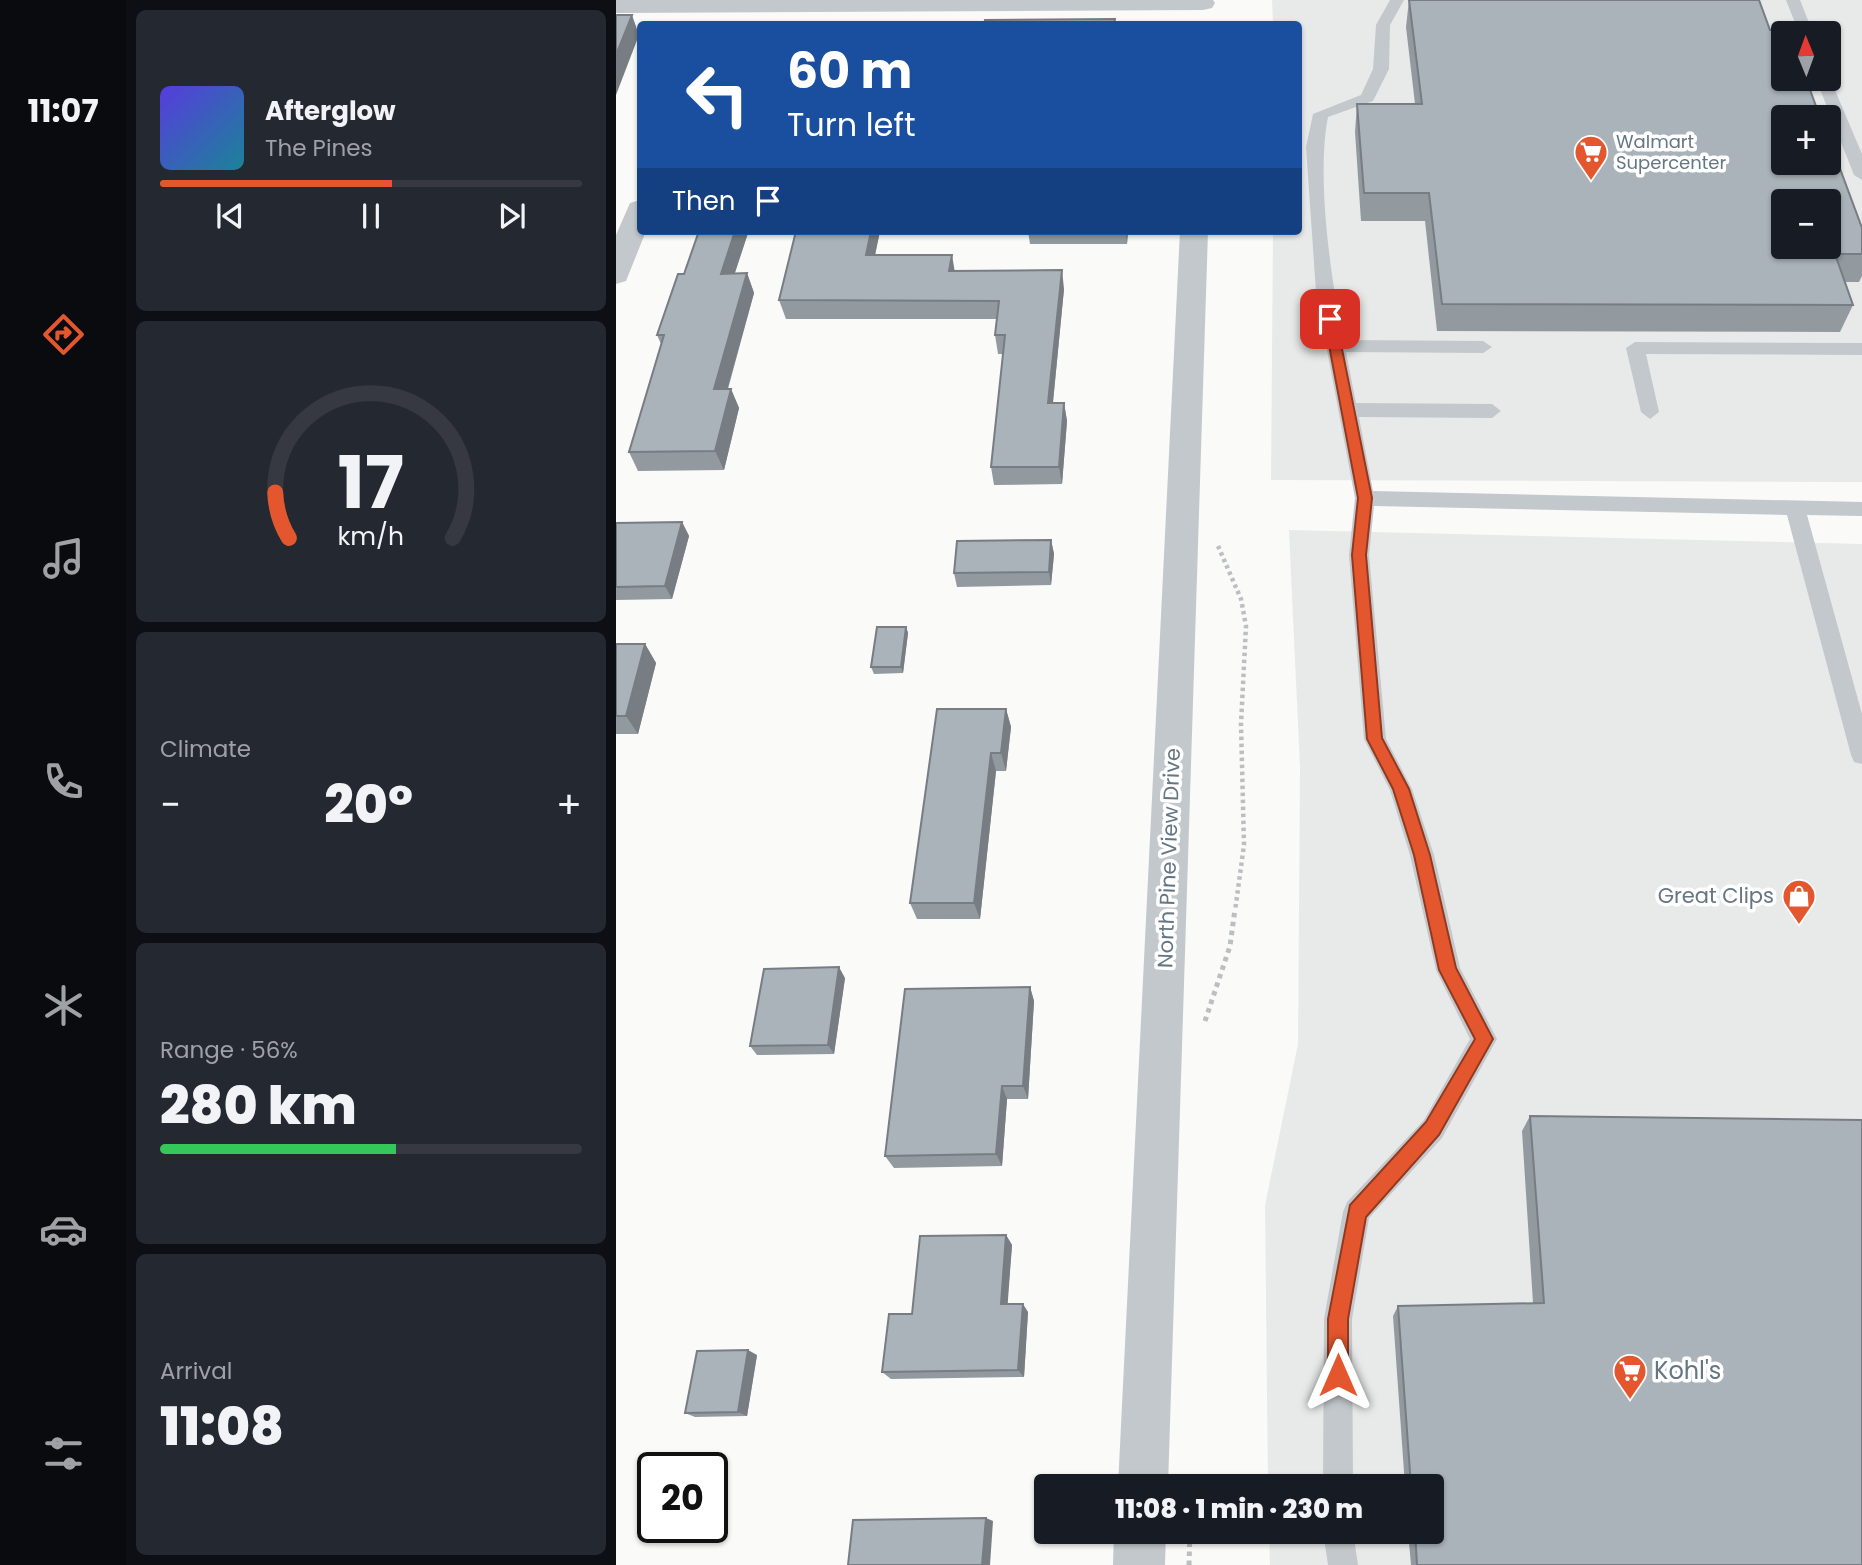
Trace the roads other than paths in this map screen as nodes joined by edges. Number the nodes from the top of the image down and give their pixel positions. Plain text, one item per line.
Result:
1 (1397, 0) edge
2 (1793, 0) edge
3 (616, 6) edge
4 (1203, 9) edge
5 (716, 10) edge
6 (1801, 21) edge
7 (1829, 91) edge
8 (1862, 175) edge
9 (637, 217) edge
10 (1194, 235) edge
11 (616, 274) edge
12 (1335, 346) junction
13 (1483, 347) dead end
14 (1862, 349) edge
15 (1348, 411) junction
16 (1492, 411) dead end
17 (1650, 412) dead end
18 (1365, 498) junction
19 (1796, 508) junction
20 (1862, 509) edge
21 (1862, 755) edge
22 (1143, 1474) edge
23 (1338, 1474) edge
24 (1140, 1544) edge
25 (1340, 1544) edge
26 (1139, 1565) edge
27 (1343, 1565) edge

1 - 12 lane
2 - 6 lane
3 - 5 street
4 - 5 street
7 - 8 lane
9 - 11 street
10 - 22 street, North Pine View Drive
12 - 13 lane
12 - 15 lane
14 - 17 lane
15 - 16 lane
15 - 18 lane
18 - 19 lane
18 - 23 lane
19 - 20 lane
19 - 21 lane
24 - 26 street
25 - 27 lane

